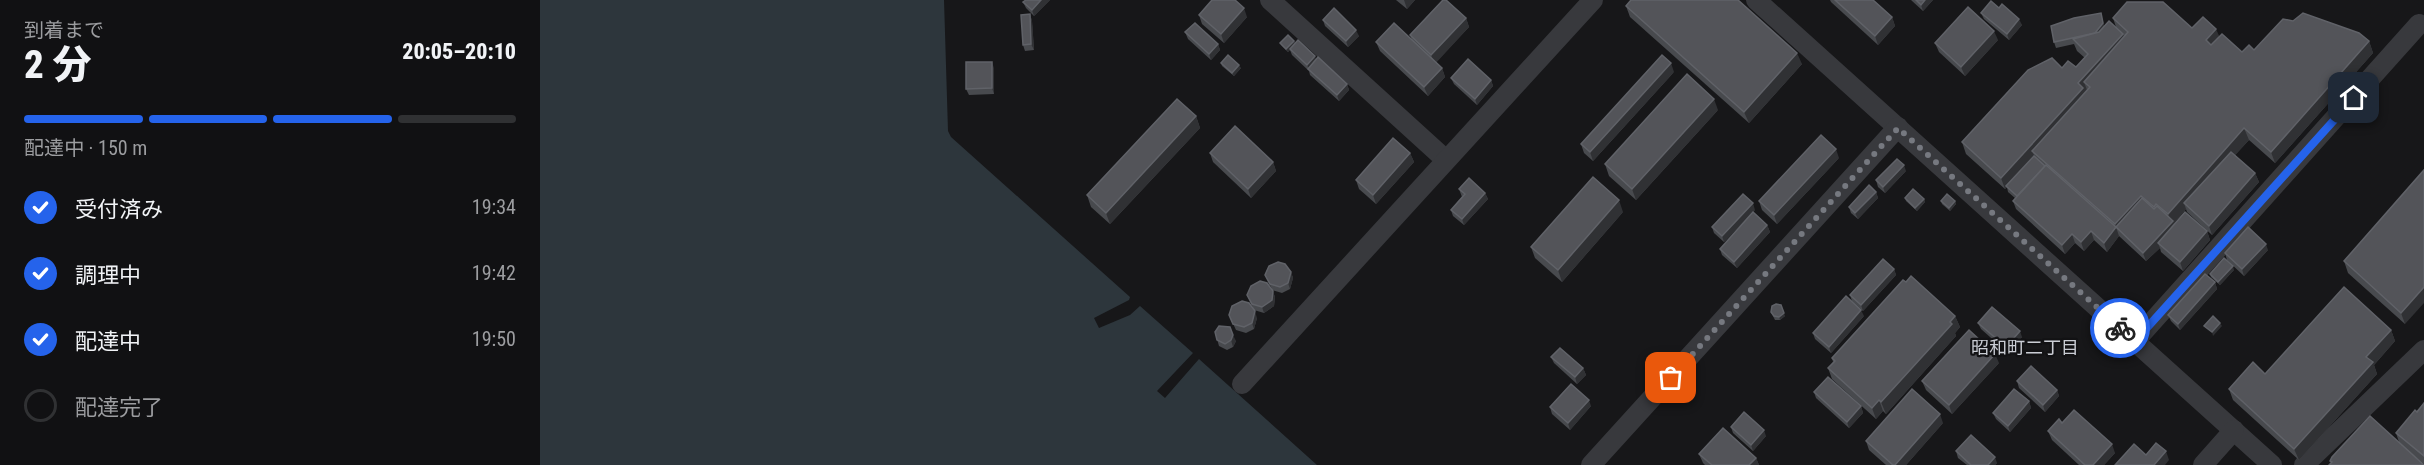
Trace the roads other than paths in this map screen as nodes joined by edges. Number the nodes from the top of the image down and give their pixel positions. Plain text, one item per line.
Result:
1 (1270, 0) edge
2 (1593, 0) edge
3 (1756, 0) edge
4 (2419, 24) dead end
5 (1898, 128) junction
6 (1446, 160) junction
7 (2135, 341) junction
8 (2424, 350) edge
9 (1242, 384) dead end
10 (2234, 430) junction
11 (1591, 465) edge
12 (2203, 465) edge
13 (2272, 465) edge
14 (2304, 465) edge

1 - 6 street
2 - 6 street
3 - 5 street
4 - 7 street
5 - 7 street
5 - 11 street
6 - 9 street
7 - 10 street
8 - 14 street
10 - 12 street
10 - 13 street

